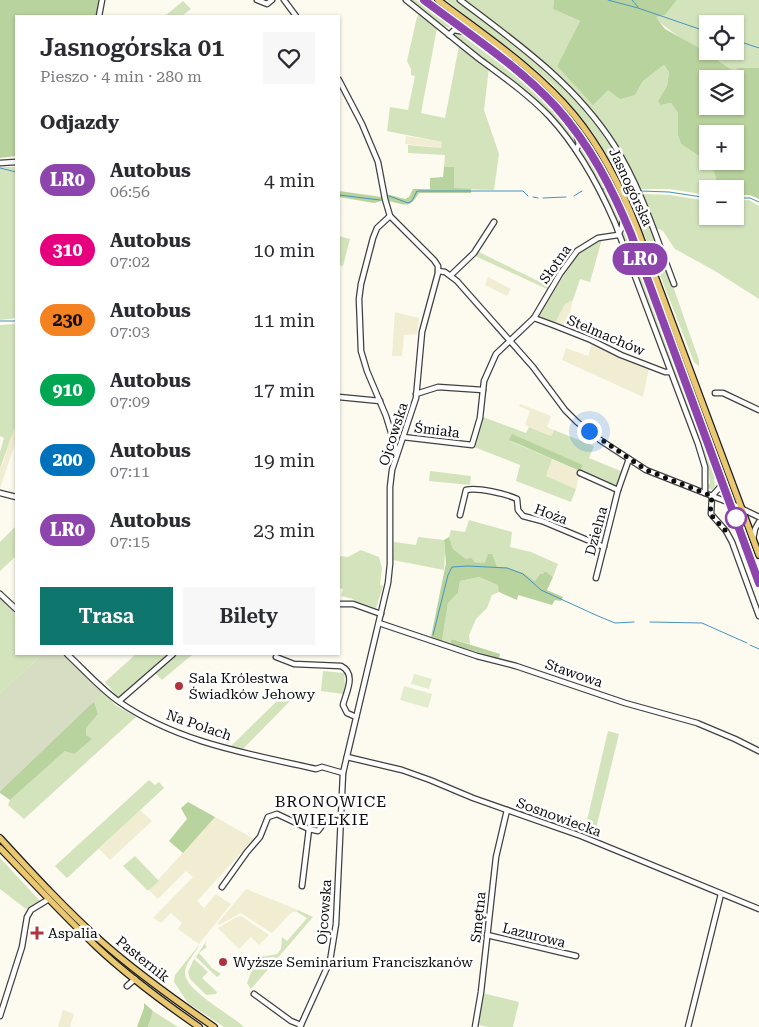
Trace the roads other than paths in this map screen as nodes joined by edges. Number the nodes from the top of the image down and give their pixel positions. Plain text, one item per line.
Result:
1 (102, 0) edge
2 (272, 0) edge
3 (284, 0) edge
4 (406, 0) edge
5 (424, 0) edge
6 (438, 0) edge
7 (460, 0) edge
8 (258, 1) edge
9 (99, 15) edge
10 (295, 15) edge
11 (467, 33) junction
12 (449, 35) junction
13 (340, 82) edge
14 (575, 130) junction
15 (576, 150) junction
16 (15, 162) edge
17 (0, 163) edge
18 (623, 214) junction
19 (390, 216) junction
20 (494, 222) dead end
21 (618, 234) junction
22 (438, 271) junction
23 (451, 275) junction
24 (674, 284) dead end
25 (534, 318) junction
26 (510, 342) junction
27 (670, 372) junction
28 (483, 390) junction
29 (715, 393) dead end
30 (416, 394) junction
31 (340, 397) edge
32 (380, 401) junction
33 (759, 410) edge
34 (403, 437) junction
35 (397, 454) junction
36 (629, 459) junction
37 (580, 473) dead end
38 (721, 478) junction
39 (618, 490) junction
40 (0, 493) edge
41 (705, 493) junction
42 (712, 496) junction
43 (15, 497) edge
44 (730, 503) junction
45 (741, 508) junction
46 (460, 514) dead end
47 (759, 517) edge
48 (759, 522) edge
49 (753, 540) junction
50 (604, 547) junction
51 (759, 555) edge
52 (596, 578) dead end
53 (759, 583) edge
54 (0, 594) edge
55 (340, 604) edge
56 (15, 608) edge
57 (381, 614) junction
58 (759, 616) edge
59 (379, 623) junction
60 (68, 655) edge
61 (172, 655) edge
62 (276, 657) dead end
63 (119, 701) junction
64 (356, 717) junction
65 (759, 751) edge
66 (347, 757) junction
67 (343, 773) junction
68 (507, 810) junction
69 (340, 822) junction
70 (309, 829) junction
71 (0, 838) edge
72 (0, 848) edge
73 (302, 886) dead end
74 (222, 887) dead end
75 (721, 894) junction
76 (49, 900) junction
77 (759, 909) edge
78 (487, 935) junction
79 (576, 956) dead end
80 (135, 980) junction
81 (127, 986) dead end
82 (254, 994) dead end
83 (0, 1016) edge
84 (300, 1026) edge
85 (199, 1027) edge
86 (214, 1027) edge
87 (475, 1027) edge
88 (688, 1027) edge

1 - 9 street
2 - 8 street
3 - 10 street
4 - 12 street, Stelmachów
5 - 11 main road, Jasnogórska
6 - 45 main road, Jasnogórska
7 - 24 street
11 - 12 street
11 - 14 main road, Jasnogórska
12 - 15 street, Stelmachów
13 - 19 street
14 - 15 street
14 - 18 main road, Jasnogórska
15 - 21 street, Stelmachów
16 - 17 street
18 - 21 street
18 - 38 main road, Jasnogórska
19 - 22 street
19 - 32 street
20 - 23 street
21 - 25 street, Słotna
21 - 27 street, Stelmachów
22 - 23 street
22 - 30 street, Ojcowska
23 - 26 street
25 - 26 street, Słotna
25 - 27 street, Stelmachów
26 - 28 street, Śmiała
26 - 36 street
27 - 41 street, Stelmachów
28 - 30 street
28 - 34 street, Śmiała
29 - 33 street
30 - 34 street, Ojcowska
31 - 32 street
32 - 35 street
34 - 35 street, Ojcowska
35 - 57 street, Ojcowska
36 - 39 street, Dzielna
36 - 41 street
37 - 39 street, Dzielna
38 - 42 street
38 - 44 main road, Jasnogórska
39 - 50 street, Dzielna
40 - 43 street
41 - 42 street
42 - 44 street
42 - 58 street
44 - 45 street
44 - 53 main road, Jasnogórska
45 - 47 street
45 - 49 main road, Jasnogórska
46 - 50 street, Hoża
48 - 49 street
49 - 51 main road, Jasnogórska
50 - 52 street, Dzielna
54 - 56 street
55 - 57 street
57 - 59 street, Ojcowska
59 - 64 street, Ojcowska
59 - 65 street, Stawowa
60 - 63 street, Na Polach
61 - 63 street
62 - 64 street
63 - 67 street, Na Polach
64 - 66 street, Ojcowska
66 - 67 street, Ojcowska
66 - 68 street, Sosnowiecka
67 - 69 street, Ojcowska
68 - 75 street, Sosnowiecka
68 - 78 street, Smętna
69 - 70 street
69 - 84 street, Ojcowska
70 - 73 street, Ojcowska
70 - 74 street
71 - 86 main road, Pasternik
72 - 76 main road, Pasternik
75 - 77 street, Sosnowiecka
75 - 88 street
76 - 80 main road, Pasternik
76 - 83 street
78 - 79 street, Lazurowa
78 - 87 street, Smętna
80 - 81 street
80 - 85 main road, Pasternik
82 - 84 street

